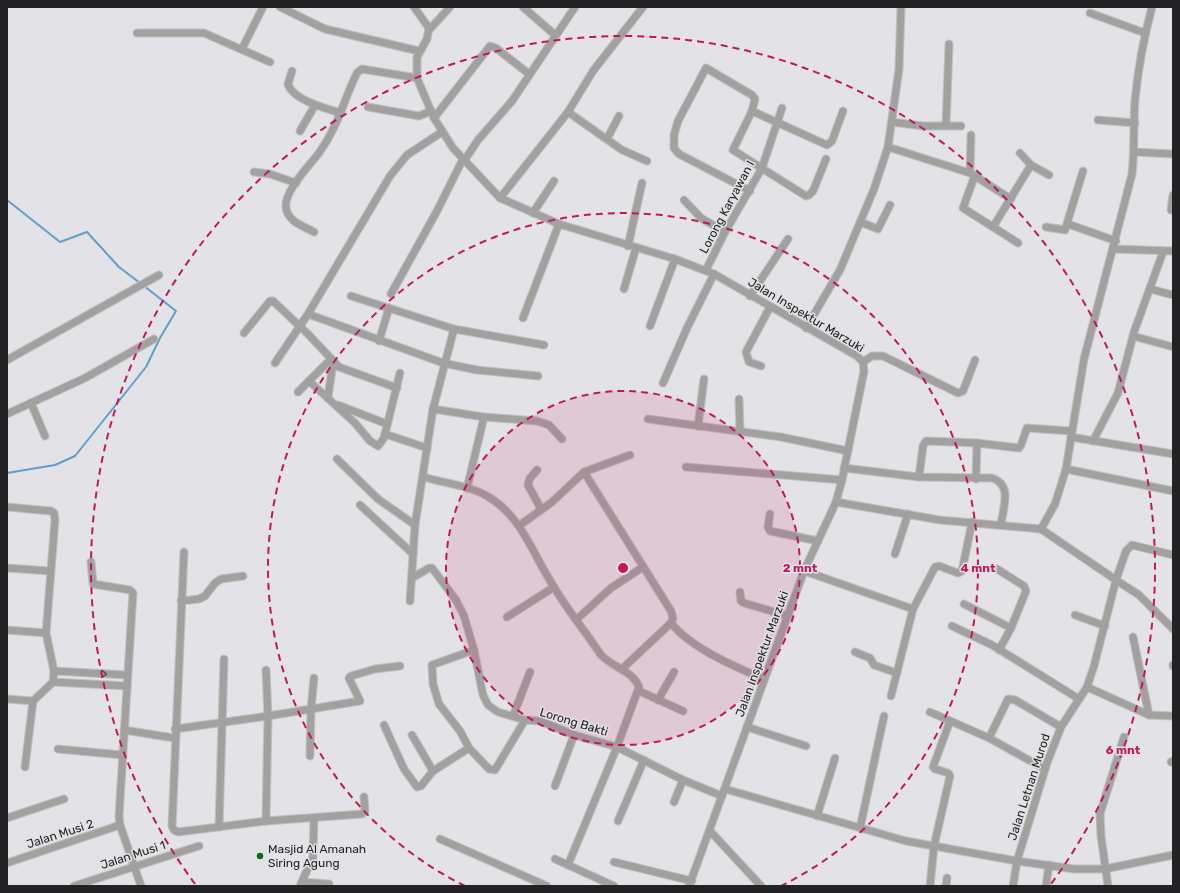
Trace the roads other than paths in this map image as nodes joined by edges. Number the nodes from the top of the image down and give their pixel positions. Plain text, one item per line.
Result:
1 (263, 7) edge
2 (280, 7) edge
3 (414, 7) edge
4 (450, 7) edge
5 (523, 7) edge
6 (575, 7) edge
7 (644, 7) edge
8 (901, 7) edge
9 (1152, 7) edge
10 (1090, 13) dead end
11 (429, 30) junction
12 (137, 33) dead end
13 (1145, 34) junction
14 (555, 35) junction
15 (949, 44) dead end
16 (242, 49) junction
17 (419, 51) junction
18 (270, 62) dead end
19 (292, 71) dead end
20 (529, 74) junction
21 (417, 78) junction
22 (315, 105) junction
23 (368, 107) dead end
24 (782, 108) dead end
25 (431, 111) junction
26 (752, 111) junction
27 (843, 111) dead end
28 (568, 112) junction
29 (341, 113) junction
30 (619, 116) dead end
31 (434, 118) junction
32 (1098, 120) dead end
33 (892, 122) junction
34 (777, 123) junction
35 (1135, 124) junction
36 (946, 126) junction
37 (961, 126) dead end
38 (300, 131) dead end
39 (442, 132) junction
40 (971, 135) dead end
41 (607, 139) junction
42 (888, 147) junction
43 (1020, 152) dead end
44 (1135, 152) junction
45 (1173, 154) edge
46 (826, 158) dead end
47 (463, 160) junction
48 (647, 161) dead end
49 (1031, 165) junction
50 (762, 168) junction
51 (1083, 171) dead end
52 (254, 172) dead end
53 (972, 174) junction
54 (1049, 174) dead end
55 (554, 181) dead end
56 (296, 183) junction
57 (642, 183) dead end
58 (750, 191) junction
59 (1173, 194) edge
60 (500, 198) junction
61 (1011, 199) junction
62 (684, 200) dead end
63 (890, 205) dead end
64 (1171, 210) dead end
65 (533, 213) junction
66 (860, 222) junction
67 (559, 224) junction
68 (1068, 224) junction
69 (993, 227) junction
70 (1046, 227) dead end
71 (314, 232) dead end
72 (725, 232) junction
73 (788, 239) dead end
74 (1116, 240) junction
75 (1018, 243) dead end
76 (628, 246) junction
77 (636, 248) junction
78 (1113, 249) junction
79 (1173, 251) edge
80 (1163, 252) junction
81 (675, 259) junction
82 (706, 270) junction
83 (714, 274) junction
84 (159, 275) dead end
85 (1150, 288) junction
86 (624, 289) dead end
87 (392, 294) dead end
88 (1173, 295) edge
89 (351, 296) dead end
90 (750, 296) junction
91 (770, 307) junction
92 (389, 308) junction
93 (308, 314) junction
94 (524, 318) dead end
95 (300, 326) junction
96 (650, 326) dead end
97 (806, 328) junction
98 (454, 329) junction
99 (244, 333) dead end
100 (1133, 336) junction
101 (154, 339) dead end
102 (379, 341) junction
103 (544, 345) dead end
104 (1173, 347) edge
105 (7, 360) edge
106 (974, 360) dead end
107 (332, 361) junction
108 (863, 362) junction
109 (274, 363) dead end
110 (443, 363) junction
111 (761, 366) dead end
112 (400, 373) dead end
113 (538, 376) dead end
114 (704, 379) dead end
115 (309, 380) junction
116 (663, 383) dead end
117 (397, 388) junction
118 (298, 392) dead end
119 (328, 397) junction
120 (740, 398) dead end
121 (31, 403) junction
122 (335, 404) junction
123 (433, 409) junction
124 (7, 414) edge
125 (484, 417) junction
126 (648, 419) dead end
127 (387, 424) junction
128 (698, 426) junction
129 (740, 431) junction
130 (385, 434) junction
131 (1071, 434) junction
132 (45, 436) dead end
133 (562, 439) dead end
134 (1093, 441) junction
135 (977, 443) junction
136 (427, 448) junction
137 (848, 451) junction
138 (1173, 454) edge
139 (630, 456) dead end
140 (337, 459) dead end
141 (686, 467) dead end
142 (844, 468) junction
143 (1066, 469) junction
144 (537, 470) dead end
145 (584, 472) junction
146 (423, 477) junction
147 (919, 477) junction
148 (976, 479) junction
149 (842, 480) junction
150 (467, 488) junction
151 (1173, 491) edge
152 (836, 502) junction
153 (360, 505) dead end
154 (7, 507) edge
155 (541, 509) junction
156 (770, 514) dead end
157 (908, 514) junction
158 (972, 522) junction
159 (415, 525) junction
160 (520, 525) junction
161 (1001, 525) junction
162 (1041, 529) junction
163 (818, 541) junction
164 (184, 552) dead end
165 (414, 554) junction
166 (895, 554) dead end
167 (1173, 555) edge
168 (91, 562) dead end
169 (642, 567) junction
170 (7, 568) edge
171 (997, 569) dead end
172 (50, 571) junction
173 (804, 571) junction
174 (243, 576) dead end
175 (412, 578) junction
176 (1116, 580) junction
177 (554, 587) junction
178 (740, 592) dead end
179 (181, 601) junction
180 (410, 601) dead end
181 (964, 604) dead end
182 (913, 608) junction
183 (1075, 615) dead end
184 (788, 616) junction
185 (507, 617) dead end
186 (576, 620) junction
187 (671, 623) junction
188 (952, 626) dead end
189 (1105, 626) junction
190 (1010, 628) junction
191 (1173, 629) edge
192 (7, 630) edge
193 (46, 633) junction
194 (1133, 637) dead end
195 (474, 650) junction
196 (999, 650) junction
197 (855, 652) dead end
198 (224, 659) dead end
199 (400, 666) dead end
200 (54, 670) junction
201 (266, 670) dead end
202 (622, 670) junction
203 (84, 672) junction
204 (530, 672) dead end
205 (674, 672) dead end
206 (898, 673) junction
207 (127, 675) junction
208 (314, 678) dead end
209 (764, 679) junction
210 (53, 682) junction
211 (84, 683) junction
212 (127, 686) junction
213 (1087, 687) junction
214 (639, 691) junction
215 (891, 696) dead end
216 (7, 699) edge
217 (1079, 699) junction
218 (658, 700) junction
219 (33, 701) junction
220 (311, 709) junction
221 (683, 711) dead end
222 (930, 712) dead end
223 (1149, 715) junction
224 (268, 716) junction
225 (513, 716) junction
226 (884, 716) dead end
227 (1173, 716) edge
228 (525, 720) junction
229 (950, 721) junction
230 (222, 722) junction
231 (384, 725) dead end
232 (747, 727) junction
233 (1061, 727) junction
234 (175, 729) junction
235 (124, 730) junction
236 (412, 735) dead end
237 (574, 735) junction
238 (1124, 737) dead end
239 (174, 738) junction
240 (989, 738) junction
241 (806, 746) dead end
242 (617, 747) junction
243 (469, 748) junction
244 (58, 749) dead end
245 (122, 755) junction
246 (310, 756) dead end
247 (835, 758) dead end
248 (644, 760) junction
249 (25, 767) dead end
250 (1045, 769) junction
251 (433, 771) junction
252 (683, 780) junction
253 (555, 786) dead end
254 (724, 792) junction
255 (364, 797) dead end
256 (64, 799) dead end
257 (674, 802) dead end
258 (817, 816) junction
259 (7, 818) edge
260 (314, 818) junction
261 (618, 820) dead end
262 (266, 821) junction
263 (120, 826) junction
264 (219, 827) junction
265 (860, 828) junction
266 (710, 831) junction
267 (440, 839) dead end
268 (199, 846) dead end
269 (934, 846) junction
270 (1173, 855) edge
271 (555, 859) dead end
272 (1017, 861) junction
273 (614, 862) dead end
274 (7, 863) edge
275 (568, 865) junction
276 (1049, 865) junction
277 (134, 866) junction
278 (1105, 869) junction
279 (947, 878) dead end
280 (301, 884) edge
281 (329, 884) dead end
282 (690, 884) edge
283 (74, 886) edge
284 (141, 886) edge
285 (547, 886) edge
286 (614, 886) edge
287 (761, 886) edge
288 (930, 886) edge
289 (946, 886) edge
290 (1013, 886) edge
291 (1046, 886) edge
292 (1108, 886) edge

1 - 16 street
2 - 17 street
3 - 11 street
4 - 11 street, Jalan Inspektur Marzuki
5 - 14 street
6 - 14 street
7 - 28 street
8 - 33 street
9 - 13 street
10 - 13 street
11 - 17 street, Jalan Inspektur Marzuki
12 - 16 street
13 - 35 street
14 - 20 street
15 - 36 street
16 - 18 street
17 - 21 street, Jalan Inspektur Marzuki
19 - 22 street
20 - 31 street
20 - 47 street
21 - 25 street, Jalan Inspektur Marzuki
21 - 29 street
22 - 29 street
22 - 38 street
23 - 25 street
24 - 34 street, Lorong Karyawan I
25 - 31 street, Jalan Inspektur Marzuki
26 - 34 street
26 - 50 street
26 - 58 street
27 - 34 street
28 - 41 street
28 - 60 street
29 - 56 street
30 - 41 street
31 - 39 street, Jalan Inspektur Marzuki
32 - 35 street
33 - 36 street
33 - 42 street
34 - 50 street, Lorong Karyawan I
35 - 44 street
36 - 37 street
39 - 47 street, Jalan Inspektur Marzuki
39 - 93 street
40 - 53 street
41 - 48 street
42 - 53 street
42 - 66 street
43 - 49 street
44 - 45 street
44 - 74 street
46 - 50 street
47 - 60 street, Jalan Inspektur Marzuki
47 - 87 street
49 - 54 street
49 - 61 street
50 - 58 street, Lorong Karyawan I
51 - 68 street
52 - 56 street
53 - 61 street
53 - 69 street
55 - 65 street
56 - 71 street
57 - 76 street
58 - 72 street, Lorong Karyawan I
59 - 64 street
60 - 65 street, Jalan Inspektur Marzuki
61 - 69 street
62 - 72 street
63 - 66 street
65 - 67 street, Jalan Inspektur Marzuki
66 - 97 street
67 - 76 street, Jalan Inspektur Marzuki
67 - 94 street
68 - 70 street
68 - 74 street
69 - 75 street
72 - 82 street, Lorong Karyawan I
73 - 90 street
74 - 78 street
76 - 77 street, Jalan Inspektur Marzuki
77 - 81 street, Jalan Inspektur Marzuki
77 - 86 street
78 - 80 street
78 - 131 street
79 - 80 street
80 - 85 street
81 - 82 street, Jalan Inspektur Marzuki
81 - 96 street
82 - 83 street, Jalan Inspektur Marzuki
83 - 90 street, Jalan Inspektur Marzuki
83 - 116 street
84 - 105 street
85 - 88 street
85 - 100 street
89 - 92 street
90 - 91 street, Jalan Inspektur Marzuki
91 - 97 street, Jalan Inspektur Marzuki
91 - 111 street
92 - 98 street
92 - 102 street
93 - 95 street
93 - 102 street
95 - 99 street
95 - 107 street
95 - 109 street
97 - 108 street, Jalan Inspektur Marzuki
98 - 103 street
98 - 110 street
100 - 104 street
100 - 134 street
101 - 121 street
102 - 110 street
106 - 108 street
107 - 115 street
107 - 117 street
107 - 119 street
108 - 137 street, Jalan Inspektur Marzuki
110 - 113 street
110 - 123 street
112 - 117 street
114 - 128 street
115 - 118 street
115 - 119 street
117 - 127 street
119 - 122 street
120 - 129 street
121 - 124 street
121 - 132 street
122 - 127 street
122 - 130 street
123 - 125 street
123 - 136 street
125 - 133 street
125 - 150 street
126 - 128 street
127 - 130 street
128 - 129 street
129 - 137 street
130 - 136 street
131 - 134 street
131 - 135 street
131 - 143 street
134 - 138 street
135 - 147 street
135 - 148 street
136 - 146 street
137 - 142 street, Jalan Inspektur Marzuki
139 - 145 street
140 - 159 street
141 - 149 street
142 - 147 street
142 - 149 street, Jalan Inspektur Marzuki
143 - 151 street
143 - 162 street
144 - 155 street
145 - 155 street
145 - 169 street
146 - 150 street
146 - 159 street
147 - 148 street
148 - 161 street
149 - 152 street, Jalan Inspektur Marzuki
150 - 160 street
152 - 157 street
152 - 163 street, Jalan Inspektur Marzuki
153 - 165 street
154 - 172 street
155 - 160 street
156 - 163 street
157 - 158 street
157 - 166 street
158 - 161 street
158 - 182 street
159 - 165 street
160 - 177 street
161 - 162 street
162 - 176 street
163 - 173 street, Jalan Inspektur Marzuki
164 - 179 street
165 - 175 street
167 - 176 street, Jalan Letnan Murod
168 - 207 street
169 - 186 street
169 - 187 street
170 - 172 street
171 - 190 street
172 - 193 street
173 - 182 street
173 - 184 street, Jalan Inspektur Marzuki
174 - 179 street
175 - 180 street
175 - 195 street, Lorong Bakti
176 - 189 street, Jalan Letnan Murod
176 - 191 street
177 - 185 street
177 - 186 street
178 - 184 street
179 - 234 street
181 - 190 street
182 - 206 street
183 - 189 street
184 - 209 street, Jalan Inspektur Marzuki
186 - 202 street
187 - 202 street
187 - 209 street
188 - 196 street
189 - 213 street, Jalan Letnan Murod
190 - 196 street
192 - 193 street
193 - 200 street
194 - 223 street
195 - 225 street, Lorong Bakti
195 - 243 street
196 - 217 street
197 - 206 street
198 - 230 street
199 - 220 street
200 - 203 street
200 - 210 street
201 - 224 street
202 - 214 street
203 -> 207 street
203 - 211 street
204 - 225 street
205 - 218 street
206 - 215 street
207 - 212 street
208 - 220 street
209 - 232 street, Jalan Inspektur Marzuki
210 - 211 street
210 - 219 street
211 - 212 street
212 - 235 street
213 - 217 street, Jalan Letnan Murod
213 - 223 street
214 - 218 street
214 - 242 street
216 - 219 street
217 - 233 street, Jalan Letnan Murod
218 - 221 street
219 - 249 street
220 - 224 street
220 - 246 street
222 - 229 street
223 - 227 street
224 - 230 street
224 - 262 street
225 - 228 street, Lorong Bakti
226 - 265 street
228 - 237 street, Lorong Bakti
228 - 243 street
229 - 240 street
229 - 269 street
230 - 234 street
230 - 264 street
231 - 251 street
232 - 241 street
232 - 254 street, Jalan Inspektur Marzuki
233 - 240 street
233 - 250 street, Jalan Letnan Murod
234 - 239 street
235 - 239 street
235 - 245 street
236 - 251 street
237 - 242 street, Lorong Bakti
237 - 253 street
238 - 278 street
239 - 264 street
240 - 250 street
242 - 248 street, Lorong Bakti
242 - 275 street
243 - 251 street
244 - 245 street
245 - 263 street
247 - 258 street
248 - 252 street, Lorong Bakti
248 - 261 street
250 - 272 street, Jalan Letnan Murod
252 - 254 street, Lorong Bakti
252 - 257 street
254 - 258 street, Lorong Bakti
254 - 266 street, Jalan Inspektur Marzuki
255 - 260 street
256 - 259 street
258 - 265 street, Lorong Bakti
260 - 262 street
260 - 280 street
262 - 264 street
263 - 274 street, Jalan Musi 2
263 - 277 street
265 - 269 street, Lorong Bakti
266 - 282 street, Jalan Inspektur Marzuki
266 - 287 street
267 - 285 street
268 - 277 street, Jalan Musi 1
269 - 272 street, Lorong Bakti
269 - 288 street
270 - 278 street, Lorong Bakti
271 - 275 street
272 - 276 street, Lorong Bakti
272 - 290 street, Jalan Letnan Murod
273 - 282 street
275 - 286 street
276 - 278 street, Lorong Bakti
276 - 291 street
277 - 283 street, Jalan Musi 1
277 - 284 street
278 - 292 street
279 - 289 street
280 - 281 street

